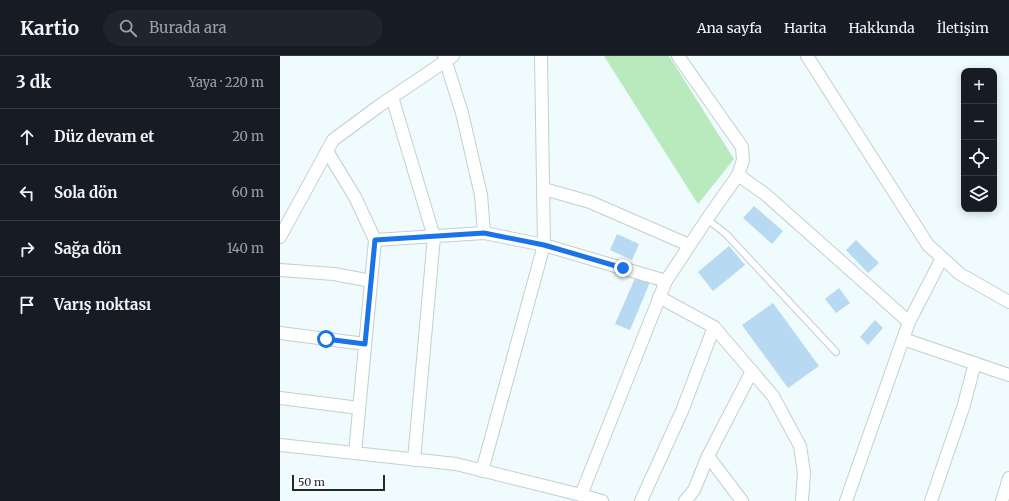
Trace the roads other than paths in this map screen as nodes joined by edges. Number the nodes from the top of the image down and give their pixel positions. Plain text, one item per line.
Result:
1 (541, 56) edge
2 (678, 56) edge
3 (807, 56) edge
4 (447, 58) edge
5 (392, 97) junction
6 (327, 151) junction
7 (738, 175) junction
8 (544, 190) junction
9 (707, 219) junction
10 (484, 233) junction
11 (434, 237) junction
12 (280, 238) edge
13 (375, 240) junction
14 (544, 245) junction
15 (689, 245) junction
16 (942, 258) junction
17 (280, 270) edge
18 (371, 280) junction
19 (666, 281) junction
20 (660, 297) junction
21 (1009, 302) edge
22 (909, 322) junction
23 (714, 327) junction
24 (280, 333) edge
25 (903, 339) junction
26 (365, 344) junction
27 (836, 352) dead end
28 (975, 364) junction
29 (752, 371) junction
30 (1009, 375) edge
31 (280, 398) edge
32 (359, 408) junction
33 (280, 445) edge
34 (355, 453) junction
35 (708, 456) junction
36 (414, 460) junction
37 (482, 471) junction
38 (1009, 478) edge
39 (581, 495) junction
40 (602, 501) edge
41 (642, 501) edge
42 (685, 501) edge
43 (742, 501) edge
44 (802, 501) edge
45 (846, 501) edge
46 (931, 501) edge
47 (1002, 501) edge

1 - 8 street
2 - 7 street
3 - 16 street
4 - 5 street
4 - 10 street
5 - 6 street
5 - 11 street
6 - 12 street
6 - 13 street
7 - 9 street
7 - 22 street
8 - 14 street
8 - 15 street
9 - 15 street
9 - 27 lane
10 - 11 street
10 - 14 street
11 - 13 street
11 - 36 street
13 - 18 street
14 - 19 street
14 - 37 street
15 - 19 street
16 - 21 street
16 - 22 street
17 - 18 street
18 - 26 street
19 - 20 street
20 - 23 street
20 - 39 street
22 - 25 street
23 - 29 street
23 - 41 street
24 - 26 street
25 - 28 street
25 - 45 street
26 - 32 street
28 - 30 street
28 - 46 street
29 - 35 street
29 - 44 street
31 - 32 street
32 - 34 street
33 - 34 street
34 - 36 street
35 - 42 street
35 - 43 street
36 - 37 street
37 - 39 street
38 - 47 street
39 - 40 street

